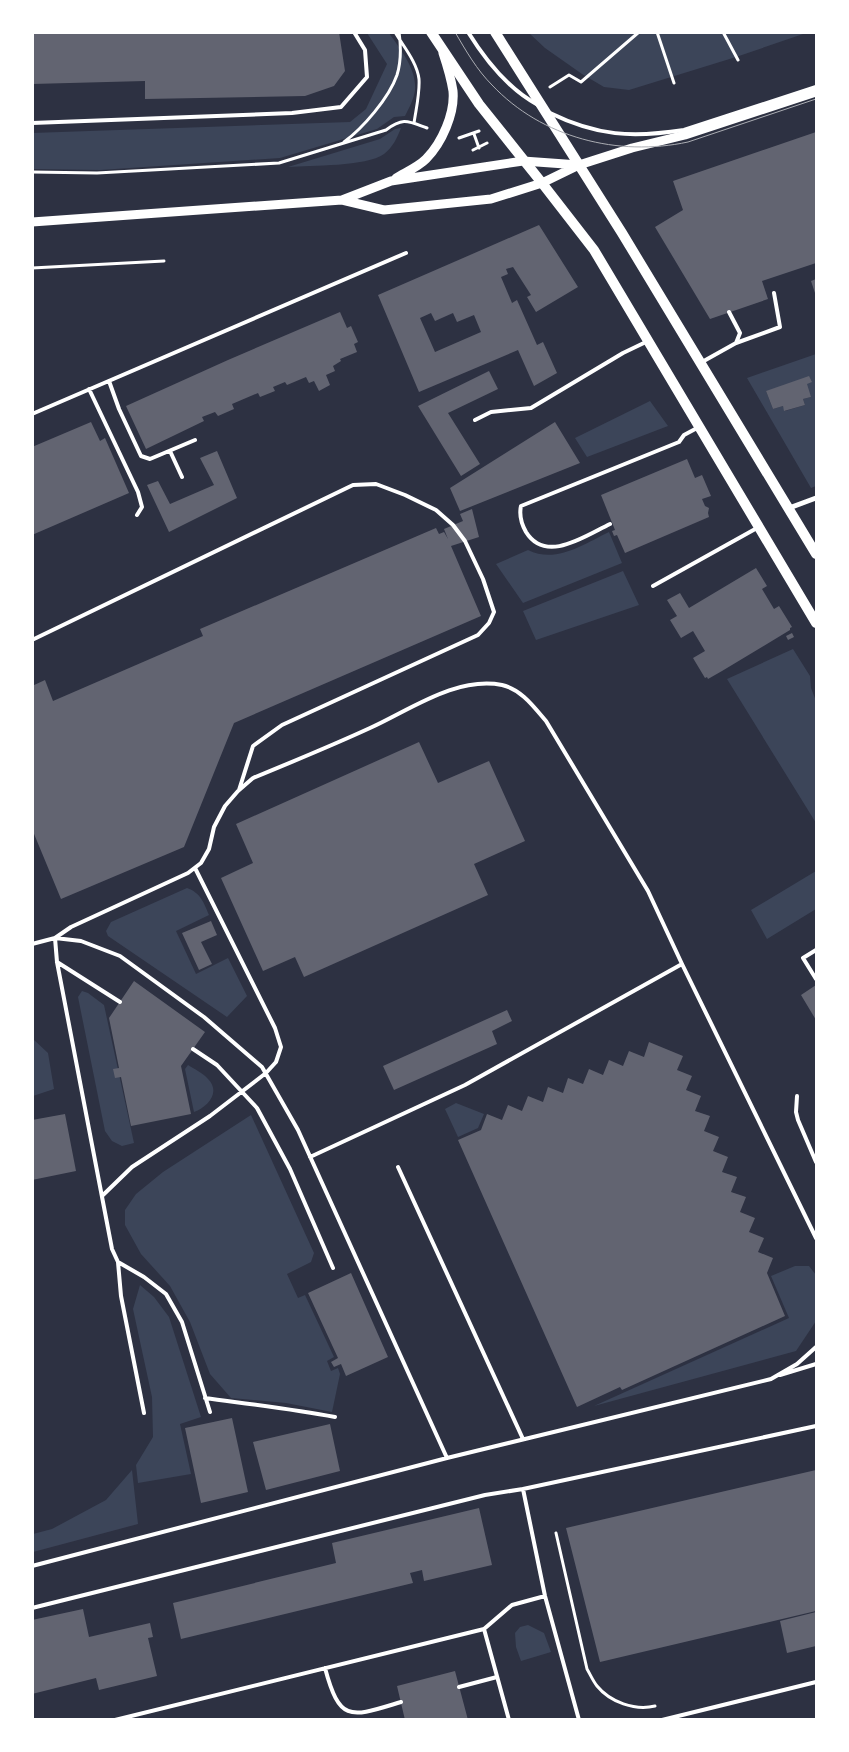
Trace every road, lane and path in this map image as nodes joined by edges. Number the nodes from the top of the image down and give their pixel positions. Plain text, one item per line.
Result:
1 (354, 32) edge
2 (395, 32) edge
3 (399, 32) edge
4 (431, 32) edge
5 (468, 32) edge
6 (495, 32) edge
7 (639, 32) edge
8 (657, 32) edge
9 (723, 32) edge
10 (401, 42) junction
11 (442, 50) junction
12 (738, 60) dead end
13 (674, 83) dead end
14 (557, 84) dead end
15 (816, 87) edge
16 (816, 92) edge
17 (542, 107) junction
18 (32, 123) edge
19 (414, 123) junction
20 (430, 129) dead end
21 (480, 131) dead end
22 (474, 134) junction
23 (453, 136) dead end
24 (488, 142) dead end
25 (340, 145) junction
26 (479, 148) junction
27 (468, 152) dead end
28 (480, 154) dead end
29 (523, 160) junction
30 (579, 165) junction
31 (32, 172) edge
32 (391, 181) junction
33 (542, 183) junction
34 (342, 200) junction
35 (32, 222) edge
36 (406, 253) dead end
37 (164, 261) dead end
38 (32, 268) edge
39 (774, 293) dead end
40 (729, 312) dead end
41 (648, 341) junction
42 (736, 343) junction
43 (700, 363) junction
44 (109, 381) junction
45 (90, 389) junction
46 (32, 414) edge
47 (475, 420) dead end
48 (699, 427) junction
49 (195, 440) dead end
50 (170, 451) junction
51 (182, 477) dead end
52 (816, 498) edge
53 (789, 508) junction
54 (137, 515) dead end
55 (610, 524) dead end
56 (759, 527) junction
57 (816, 554) edge
58 (653, 586) dead end
59 (816, 623) edge
60 (32, 640) edge
61 (238, 791) junction
62 (195, 868) junction
63 (55, 938) junction
64 (32, 944) edge
65 (816, 950) edge
66 (57, 962) junction
67 (682, 964) junction
68 (816, 979) edge
69 (120, 1002) dead end
70 (192, 1049) dead end
71 (266, 1073) junction
72 (243, 1092) junction
73 (797, 1096) dead end
74 (310, 1157) junction
75 (816, 1162) edge
76 (398, 1167) dead end
77 (102, 1196) junction
78 (816, 1238) edge
79 (118, 1262) junction
80 (333, 1268) dead end
81 (816, 1346) edge
82 (816, 1364) edge
83 (774, 1378) junction
84 (206, 1398) junction
85 (210, 1412) dead end
86 (144, 1413) dead end
87 (335, 1418) dead end
88 (816, 1426) edge
89 (523, 1439) junction
90 (447, 1458) junction
91 (523, 1489) junction
92 (556, 1533) dead end
93 (32, 1566) edge
94 (545, 1596) junction
95 (32, 1608) edge
96 (484, 1628) junction
97 (325, 1668) junction
98 (497, 1677) junction
99 (816, 1682) edge
100 (459, 1687) dead end
101 (401, 1702) dead end
102 (655, 1706) dead end
103 (115, 1720) edge
104 (509, 1720) edge
105 (579, 1720) edge
106 (662, 1720) edge

1 - 18 lane
2 - 10 path
3 - 10 path
4 - 11 main road
5 - 17 lane
6 - 17 main road
7 - 14 path
8 - 13 path
9 - 12 path
10 - 19 path
10 - 25 path
11 - 29 main road
11 - 32 street
15 - 17 lane
16 - 30 street
17 - 30 main road
19 - 20 path
19 - 25 path
21 - 22 path
22 - 23 path
22 - 26 path
24 - 26 path
25 - 31 path
26 - 27 path
26 - 28 path
29 - 30 street
29 - 32 street
29 - 33 main road
30 - 33 street
30 - 43 main road
32 - 34 street
33 - 34 street
33 - 41 main road
34 - 35 street
36 - 44 lane
37 - 38 path
39 - 42 lane
40 - 42 lane
41 - 47 lane
41 - 48 main road
42 - 43 lane
43 - 53 main road
44 - 45 lane
44 - 50 lane
45 - 46 lane
45 - 54 lane
48 - 55 lane
48 - 56 main road
49 - 50 lane
50 - 51 lane
52 - 53 street
53 - 57 main road
56 - 58 lane
56 - 59 main road
60 - 61 lane
61 - 62 lane
61 - 67 lane
62 - 63 lane
62 - 71 lane
63 - 64 lane
63 - 66 lane
63 - 71 lane
65 - 68 lane
66 - 69 lane
66 - 77 lane
67 - 74 lane
67 - 78 lane
70 - 72 lane
71 - 72 lane
71 - 74 lane
72 - 77 lane
72 - 80 lane
73 - 75 lane
74 - 90 lane
76 - 89 lane
77 - 79 lane
79 - 84 lane
79 - 86 lane
81 - 83 lane
82 - 83 lane
83 - 89 lane
84 - 85 lane
84 - 87 lane
88 - 91 lane
89 - 90 lane
90 - 93 lane
91 - 94 lane
91 - 95 lane
92 - 102 path
94 - 96 lane
94 - 105 lane
96 - 97 lane
96 - 98 lane
97 - 101 lane
97 - 103 lane
98 - 100 lane
98 - 104 lane
99 - 106 lane

